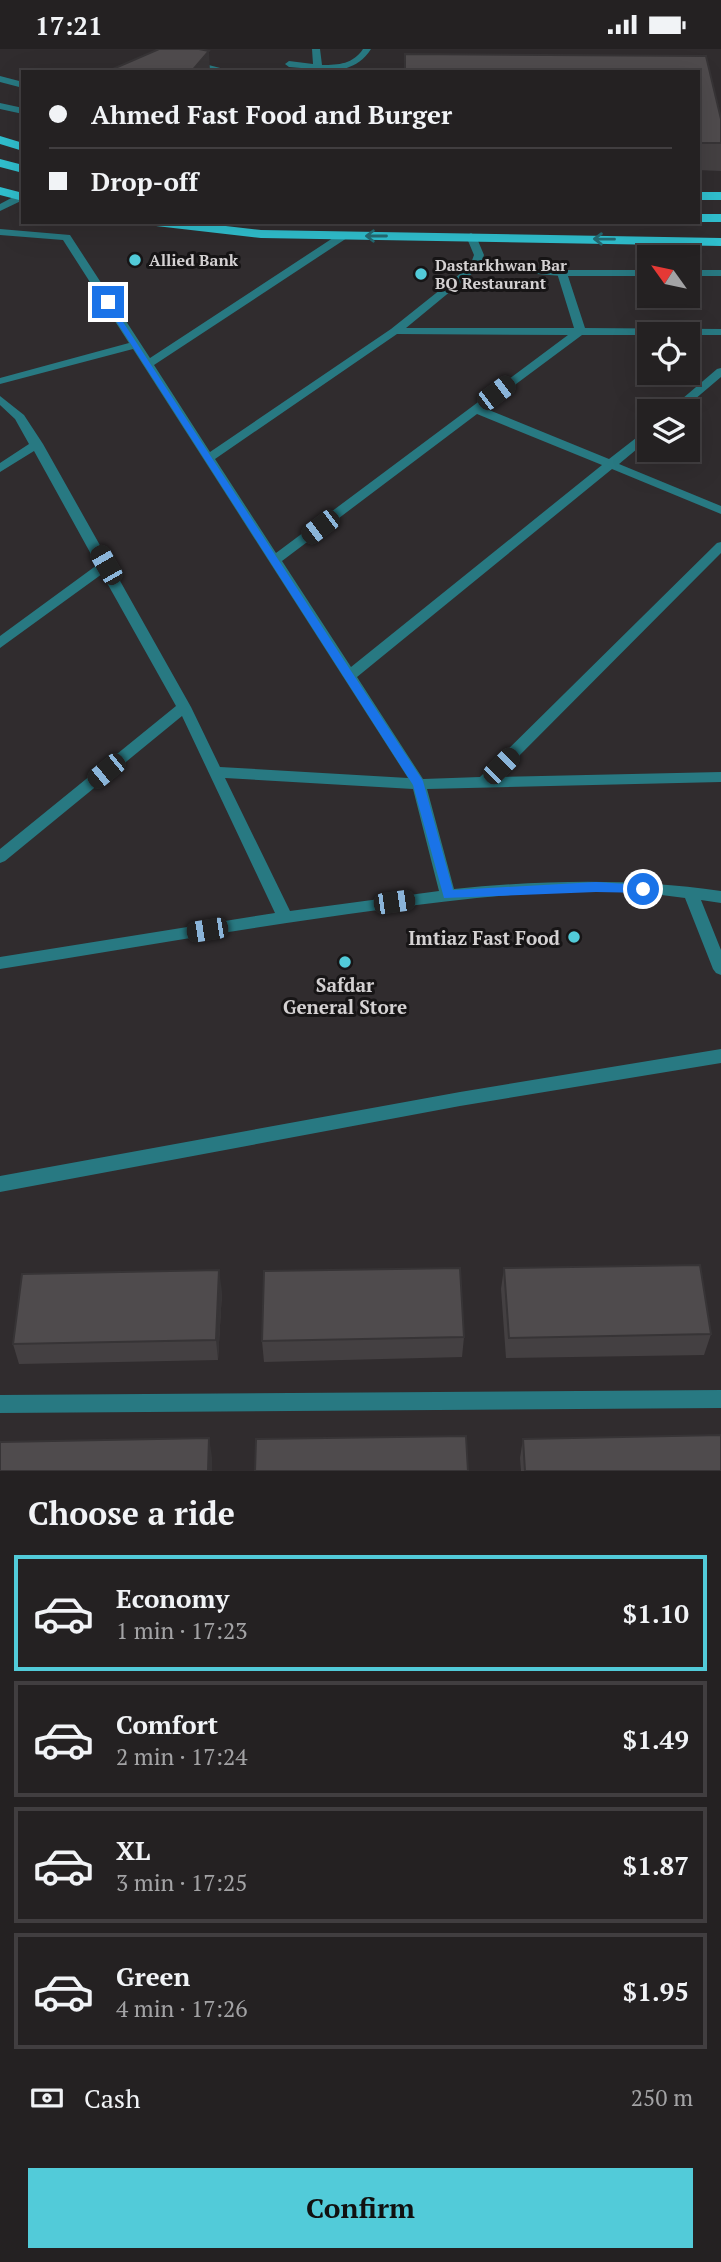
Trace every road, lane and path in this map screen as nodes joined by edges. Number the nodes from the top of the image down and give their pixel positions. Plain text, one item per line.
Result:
1 (290, 49) edge
2 (316, 49) edge
3 (367, 49) edge
4 (183, 62) edge
5 (288, 68) edge
6 (318, 69) edge
7 (217, 70) edge
8 (0, 79) edge
9 (21, 84) edge
10 (0, 107) edge
11 (21, 111) edge
12 (0, 140) edge
13 (21, 146) edge
14 (0, 163) edge
15 (21, 168) edge
16 (21, 184) edge
17 (0, 189) edge
18 (700, 196) edge
19 (721, 196) edge
20 (21, 197) edge
21 (0, 208) edge
22 (700, 218) edge
23 (721, 218) edge
24 (170, 224) edge
25 (0, 232) edge
26 (343, 236) junction
27 (471, 236) junction
28 (721, 242) edge
29 (475, 267) junction
30 (562, 273) junction
31 (637, 273) edge
32 (700, 273) edge
33 (721, 273) edge
34 (395, 331) junction
35 (580, 331) junction
36 (721, 332) edge
37 (136, 345) junction
38 (149, 364) junction
39 (721, 371) edge
40 (1, 382) edge
41 (0, 399) edge
42 (688, 399) edge
43 (476, 409) junction
44 (637, 442) edge
45 (37, 444) junction
46 (209, 458) junction
47 (611, 465) junction
48 (0, 468) edge
49 (721, 510) edge
50 (721, 546) edge
51 (275, 560) junction
52 (106, 565) junction
53 (0, 643) edge
54 (349, 676) junction
55 (184, 707) junction
56 (216, 772) junction
57 (721, 777) edge
58 (419, 784) junction
59 (482, 784) junction
60 (0, 857) edge
61 (690, 892) junction
62 (448, 895) junction
63 (721, 897) edge
64 (285, 918) junction
65 (0, 963) edge
66 (721, 969) edge
67 (721, 1056) edge
68 (0, 1184) edge
69 (721, 1399) edge
70 (0, 1404) edge

1 - 5 street
2 - 6 street
3 - 6 street
4 - 7 street
5 - 6 street
8 - 9 street
10 - 11 street
12 - 13 main road
14 - 15 main road
16 - 17 main road
17 - 20 main road
18 - 19 main road
20 - 21 street
22 - 23 main road
24 - 26 main road
25 - 37 street
27 -> 26 main road
26 - 38 street
28 -> 27 main road
27 - 29 street
29 - 30 street
29 - 34 street
30 - 31 street
30 - 35 street
32 - 33 street
34 - 35 street
34 - 46 street
35 - 36 street
35 - 43 street
37 - 38 street
37 - 40 street
38 - 46 street
39 - 42 street
41 - 45 street
43 - 47 street
43 - 51 street
44 - 47 street
45 - 48 street
45 - 52 street
46 - 51 street
47 - 49 street
47 - 54 street
50 - 59 street
51 - 54 street
52 - 53 street
52 - 55 street
54 - 58 street
55 - 56 street
55 - 60 street
56 - 58 street
56 - 64 street
57 - 59 street
58 - 59 street
58 - 62 street
61 - 62 street
61 - 63 street
61 - 66 street
62 - 64 street
64 - 65 street
67 - 68 street
69 - 70 street

